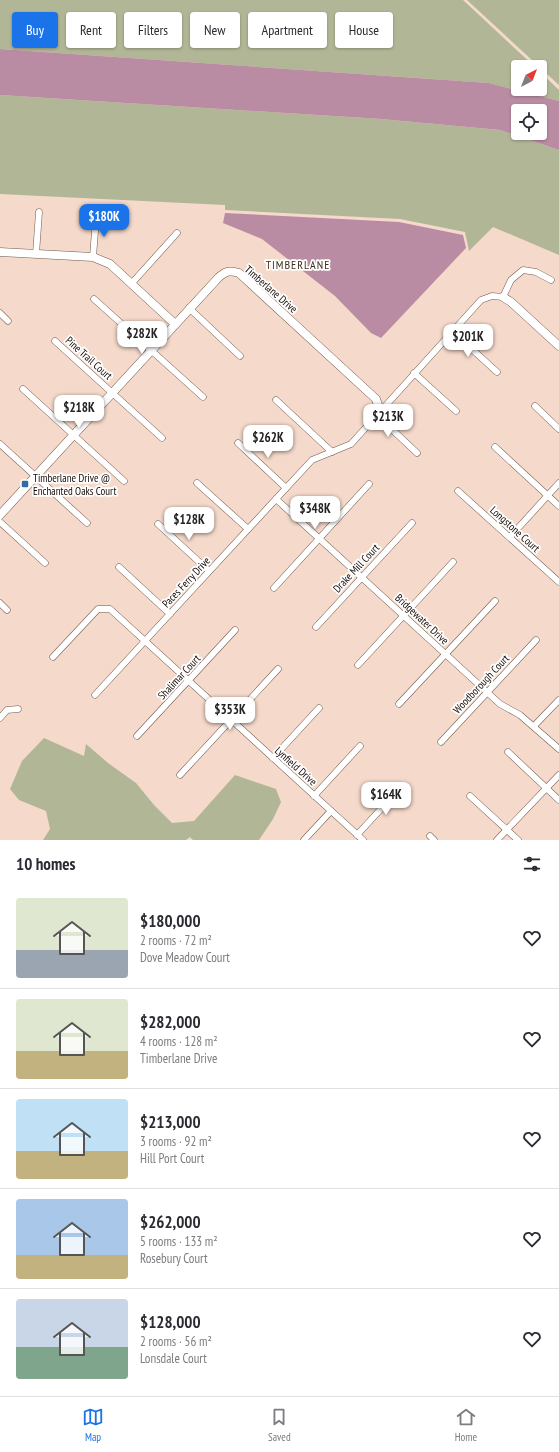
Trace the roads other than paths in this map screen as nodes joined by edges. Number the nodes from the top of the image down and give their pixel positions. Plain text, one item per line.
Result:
1 (39, 212) dead end
2 (96, 218) dead end
3 (177, 233) dead end
4 (0, 252) edge
5 (36, 254) junction
6 (94, 258) junction
7 (552, 280) dead end
8 (132, 283) junction
9 (503, 297) junction
10 (94, 299) dead end
11 (189, 308) junction
12 (0, 313) edge
13 (8, 321) dead end
14 (175, 324) junction
15 (452, 331) junction
16 (55, 341) dead end
17 (559, 346) edge
18 (150, 351) junction
19 (240, 356) dead end
20 (497, 372) dead end
21 (414, 373) junction
22 (23, 389) dead end
23 (112, 392) junction
24 (203, 397) dead end
25 (276, 400) dead end
26 (535, 406) dead end
27 (380, 411) junction
28 (456, 411) dead end
29 (559, 429) edge
30 (73, 435) junction
31 (162, 438) dead end
32 (238, 443) dead end
33 (0, 444) edge
34 (495, 447) dead end
35 (332, 452) junction
36 (417, 453) dead end
37 (35, 476) junction
38 (124, 481) dead end
39 (197, 483) dead end
40 (559, 483) edge
41 (369, 484) dead end
42 (286, 488) junction
43 (458, 491) dead end
44 (548, 495) junction
45 (276, 499) junction
46 (559, 506) edge
47 (0, 515) edge
48 (0, 522) edge
49 (87, 523) dead end
50 (412, 523) dead end
51 (158, 524) dead end
52 (248, 529) junction
53 (510, 537) junction
54 (319, 538) junction
55 (453, 562) dead end
56 (45, 563) dead end
57 (119, 567) dead end
58 (209, 571) junction
59 (362, 577) junction
60 (559, 582) edge
61 (274, 588) dead end
62 (495, 601) dead end
63 (0, 604) edge
64 (7, 610) dead end
65 (170, 614) junction
66 (403, 615) junction
67 (316, 627) dead end
68 (235, 630) dead end
69 (536, 640) dead end
70 (145, 641) junction
71 (446, 654) junction
72 (53, 657) dead end
73 (358, 665) dead end
74 (278, 668) dead end
75 (188, 681) junction
76 (487, 692) junction
77 (95, 695) dead end
78 (559, 700) edge
79 (399, 704) dead end
80 (319, 708) dead end
81 (18, 709) dead end
82 (0, 718) edge
83 (231, 720) junction
84 (534, 726) junction
85 (138, 736) dead end
86 (441, 742) dead end
87 (360, 746) dead end
88 (559, 749) edge
89 (508, 752) dead end
90 (273, 758) junction
91 (180, 775) dead end
92 (559, 775) edge
93 (402, 786) dead end
94 (546, 788) junction
95 (314, 796) junction
96 (470, 796) dead end
97 (559, 800) edge
98 (331, 811) junction
99 (507, 830) junction
100 (357, 835) junction
101 (304, 840) edge
102 (363, 840) edge
103 (498, 840) edge
104 (518, 840) edge

1 - 5 street
2 - 6 street
3 - 8 street
4 - 5 street
5 - 6 street
6 - 8 street
7 - 9 street
8 - 14 street
9 - 15 street, Paces Ferry Drive
9 - 17 street
10 - 18 street
11 - 14 street, Timberlane Drive
11 - 19 street
11 - 27 street, Timberlane Drive
12 - 13 street
14 - 18 street, Timberlane Drive
15 - 20 street
15 - 21 street, Paces Ferry Drive
16 - 23 street, Pine Trail Court
18 - 23 street, Timberlane Drive
18 - 24 street
21 - 27 street, Paces Ferry Drive
21 - 28 street
22 - 30 street
23 - 30 street, Timberlane Drive
23 - 31 street, Pine Trail Court
25 - 35 street
26 - 29 street
27 - 35 street, Paces Ferry Drive
27 - 36 street
30 - 37 street, Timberlane Drive
30 - 38 street
32 - 42 street
33 - 37 street
34 - 44 street
35 - 42 street, Paces Ferry Drive
37 - 47 street, Timberlane Drive
37 - 49 street
39 - 52 street
40 - 44 street
41 - 54 street
42 - 45 street, Paces Ferry Drive
43 - 53 street, Longstone Court
44 - 46 street
44 - 53 street
45 - 52 street, Paces Ferry Drive
45 - 54 street, Bridgewater Drive
48 - 56 street
50 - 59 street, Drake Mill Court
51 - 58 street
52 - 58 street, Paces Ferry Drive
53 - 60 street, Longstone Court
54 - 59 street, Bridgewater Drive
54 - 61 street
55 - 66 street
57 - 65 street
58 - 65 street, Paces Ferry Drive
59 - 66 street, Bridgewater Drive
59 - 67 street, Drake Mill Court
62 - 71 street
63 - 64 street
65 - 70 street, Paces Ferry Drive
66 - 71 street, Bridgewater Drive
66 - 73 street
68 - 75 street, Shalimar Court
69 - 76 street, Woodborough Court
70 - 72 street, Lynfield Drive
70 - 75 street, Lynfield Drive
70 - 77 street, Paces Ferry Drive
71 - 76 street, Bridgewater Drive
71 - 79 street
74 - 83 street
75 - 83 street, Lynfield Drive
75 - 85 street, Shalimar Court
76 - 84 street, Bridgewater Drive
76 - 86 street, Woodborough Court
78 - 84 street
80 - 90 street
81 - 82 street
83 - 90 street, Lynfield Drive
83 - 91 street
84 - 88 street, Bridgewater Drive
87 - 95 street
89 - 94 street
90 - 95 street, Lynfield Drive
92 - 94 street
93 - 100 street
94 - 97 street
94 - 99 street
95 - 98 street, Lynfield Drive
96 - 99 street
98 - 100 street, Lynfield Drive
98 - 101 street
99 - 103 street
99 - 104 street
100 - 102 street, Lynfield Drive

